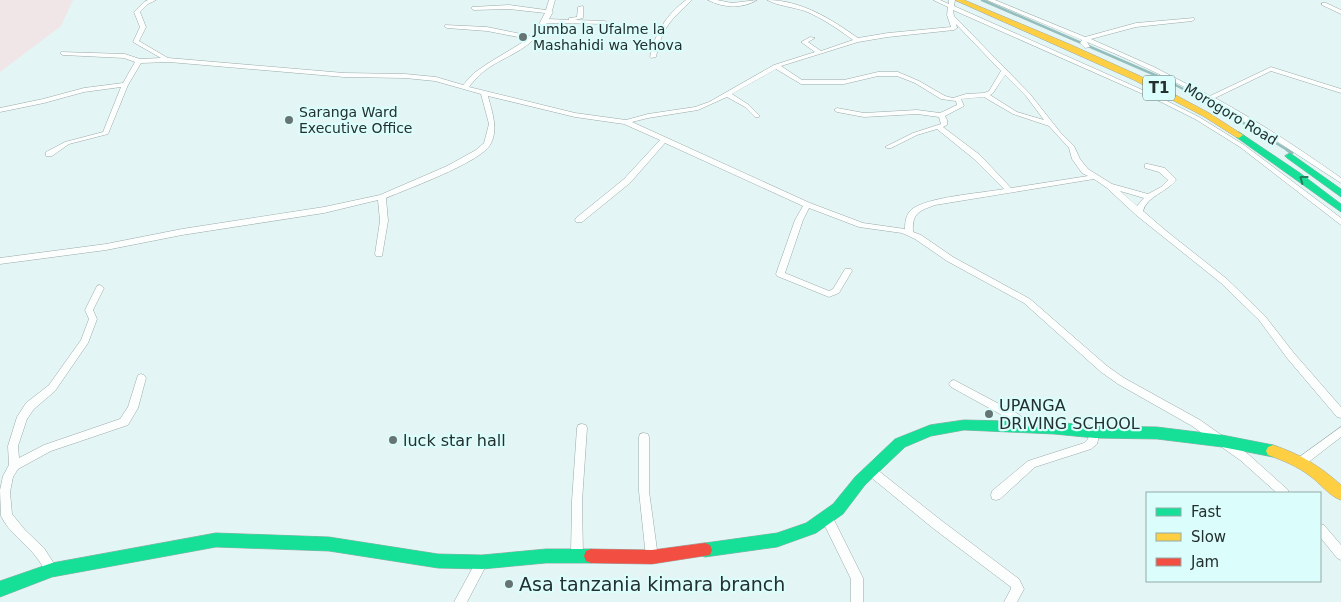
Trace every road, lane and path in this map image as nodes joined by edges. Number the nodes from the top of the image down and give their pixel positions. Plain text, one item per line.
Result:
1 (153, 0) edge
2 (552, 0) edge
3 (689, 0) edge
4 (711, 0) edge
5 (754, 0) edge
6 (770, 0) edge
7 (936, 0) edge
8 (976, 0) edge
9 (990, 0) edge
10 (954, 2) edge
11 (1324, 4) dead end
12 (581, 7) dead end
13 (474, 8) dead end
14 (1341, 12) edge
15 (950, 15) junction
16 (548, 17) junction
17 (1192, 19) dead end
18 (605, 23) dead end
19 (447, 26) dead end
20 (534, 38) junction
21 (812, 38) dead end
22 (857, 40) junction
23 (1086, 43) junction
24 (820, 53) junction
25 (63, 54) dead end
26 (653, 57) dead end
27 (169, 60) junction
28 (139, 61) junction
29 (776, 66) junction
30 (1004, 70) junction
31 (125, 85) junction
32 (465, 86) junction
33 (1341, 91) edge
34 (484, 93) junction
35 (727, 94) junction
36 (985, 95) junction
37 (958, 100) junction
38 (1207, 100) junction
39 (0, 110) edge
40 (837, 110) dead end
41 (941, 115) junction
42 (757, 116) dead end
43 (626, 122) junction
44 (1051, 124) junction
45 (940, 128) junction
46 (664, 140) junction
47 (889, 147) dead end
48 (49, 154) dead end
49 (1148, 166) dead end
50 (1094, 177) junction
51 (1341, 181) edge
52 (1110, 186) junction
53 (1010, 190) junction
54 (1341, 194) edge
55 (382, 197) junction
56 (1149, 197) junction
57 (807, 205) junction
58 (1341, 209) edge
59 (1139, 213) junction
60 (579, 220) dead end
61 (1341, 222) edge
62 (909, 232) junction
63 (379, 254) dead end
64 (0, 261) edge
65 (848, 271) dead end
66 (100, 288) dead end
67 (141, 378) dead end
68 (954, 384) dead end
69 (1341, 414) edge
70 (1025, 427) junction
71 (582, 428) dead end
72 (1341, 431) edge
73 (1095, 432) junction
74 (644, 437) dead end
75 (1222, 441) junction
76 (1302, 461) junction
77 (14, 466) junction
78 (871, 471) junction
79 (1283, 492) edge
80 (1341, 494) edge
81 (996, 495) dead end
82 (827, 518) junction
83 (1321, 530) edge
84 (1341, 554) edge
85 (577, 555) junction
86 (652, 557) junction
87 (482, 562) junction
88 (52, 570) junction
89 (0, 590) edge
90 (460, 602) edge
91 (856, 602) edge
92 (1010, 602) edge

1 - 27 street
2 - 16 street
3 - 26 street
4 - 5 street
6 - 22 street
7 - 10 street
8 - 23 main road, Morogoro Road / T1
9 - 23 street
10 - 15 street
58 -> 10 main road, Morogoro Road / T1
10 - 61 street
11 - 14 street
12 - 16 street
13 - 16 street
15 - 22 street
15 - 30 street
16 - 18 street
16 - 20 street
17 - 23 street
19 - 20 street
20 - 32 street
21 - 24 street
22 - 24 street
23 - 38 main road, Morogoro Road / T1
24 - 29 street
25 - 28 street
27 - 28 street
27 - 32 street
28 - 31 street
29 - 35 street
29 - 37 street
30 - 36 street
30 - 44 street
31 - 39 street
31 - 48 street
32 - 34 street
33 - 38 street
34 - 43 street
34 - 55 street
35 - 42 street
35 - 43 street
36 - 37 street
36 - 44 street
37 - 41 street
38 - 51 street
38 - 54 main road, Morogoro Road / T1
40 - 41 street
41 - 45 street
43 - 46 street
44 - 50 street
45 - 47 street
45 - 53 street
46 - 57 street
46 - 60 street
49 - 56 street
50 - 52 street
50 - 53 street
52 - 56 street
52 - 59 street
53 - 62 street
55 - 63 street
55 - 64 street
56 - 59 street
57 - 62 street
57 - 65 street
59 - 69 street
62 - 75 street
66 - 77 street
67 - 77 street
68 - 70 street
70 - 73 main road
70 - 78 main road
71 - 85 street
72 - 76 street
73 - 75 main road
73 - 81 street
74 - 86 street
75 - 76 main road
75 - 79 street
76 - 80 main road
77 - 88 street
78 - 82 main road
78 - 92 street
82 - 86 main road
82 - 91 street
83 - 84 street
85 - 86 main road
85 - 87 main road
87 - 88 main road
87 - 90 street
88 - 89 main road

